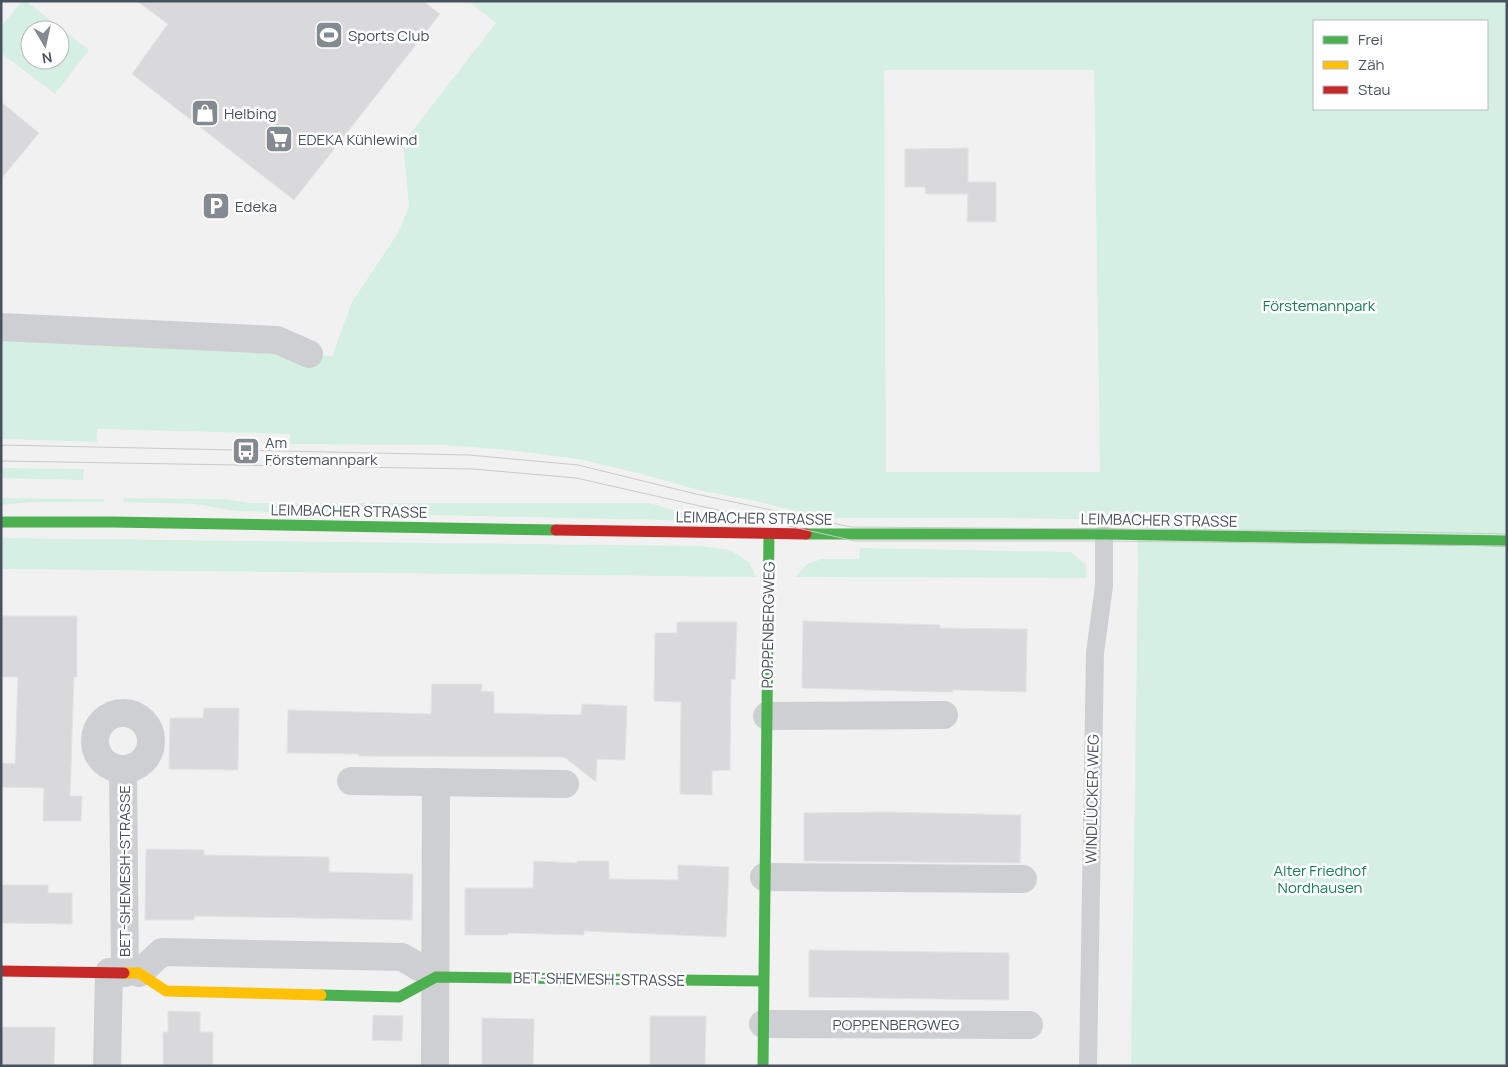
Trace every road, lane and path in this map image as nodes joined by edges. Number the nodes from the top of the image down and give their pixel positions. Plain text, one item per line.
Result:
1 (1, 327) edge
2 (309, 354) dead end
3 (1, 522) edge
4 (769, 534) junction
5 (1104, 534) junction
6 (1507, 540) edge
7 (944, 715) dead end
8 (767, 716) junction
9 (123, 770) dead end
10 (351, 781) dead end
11 (436, 782) junction
12 (565, 784) dead end
13 (764, 877) junction
14 (1023, 878) dead end
15 (1, 970) edge
16 (124, 972) junction
17 (436, 977) junction
18 (763, 981) junction
19 (763, 1024) junction
20 (1030, 1025) dead end
21 (107, 1066) edge
22 (435, 1066) edge
23 (763, 1066) edge
24 (1088, 1066) edge

1 - 2 street
3 - 4 street, LEIMBACHER STRASSE
4 - 5 street, LEIMBACHER STRASSE
4 - 8 street, POPPENBERGWEG
5 - 6 street, LEIMBACHER STRASSE
5 - 24 lane, WINDLÜCKER WEG
7 - 8 street
8 - 13 street, POPPENBERGWEG
9 - 16 street, BET-SHEMESH-STRASSE
10 - 11 street
11 - 12 street
11 - 17 street
13 - 14 street
13 - 18 street, POPPENBERGWEG
15 - 16 street, BET-SHEMESH-STRASSE
16 - 17 street, BET-SHEMESH-STRASSE
16 - 17 street, BET-SHEMESH-STRASSE
16 - 21 street
17 - 18 street, BET-SHEMESH-STRASSE
17 - 22 street
18 - 19 street, POPPENBERGWEG
19 - 20 street, POPPENBERGWEG
19 - 23 street, POPPENBERGWEG

